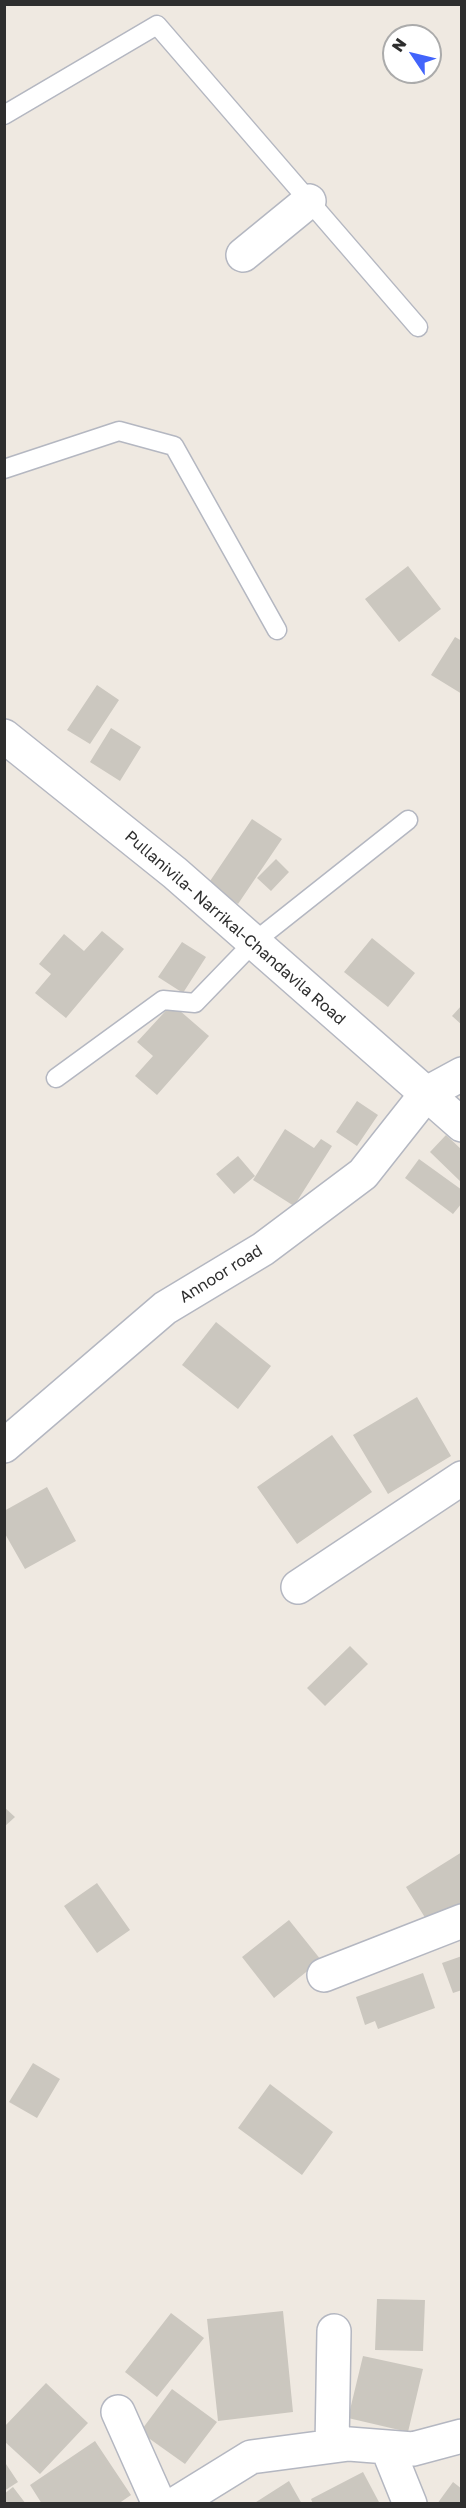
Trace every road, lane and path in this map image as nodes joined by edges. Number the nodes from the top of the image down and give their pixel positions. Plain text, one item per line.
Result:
1 (4, 115) edge
2 (309, 201) junction
3 (243, 255) dead end
4 (418, 327) dead end
5 (4, 469) edge
6 (277, 630) dead end
7 (4, 736) edge
8 (408, 820) dead end
9 (254, 942) junction
10 (462, 1074) edge
11 (56, 1078) dead end
12 (427, 1093) junction
13 (462, 1125) edge
14 (4, 1446) edge
15 (462, 1478) edge
16 (298, 1587) dead end
17 (462, 1921) edge
18 (324, 1975) dead end
19 (334, 2331) dead end
20 (118, 2412) dead end
21 (462, 2436) edge
22 (332, 2446) junction
23 (387, 2447) junction
24 (159, 2504) edge
25 (175, 2504) edge
26 (410, 2504) edge

1 - 2 lane
2 - 3 street
2 - 4 lane
5 - 6 lane
7 - 9 street, Pullanivila- Narrikal-Chandavila Road
8 - 9 lane
9 - 11 lane
9 - 12 street, Pullanivila- Narrikal-Chandavila Road
10 - 12 street
12 - 13 street, Pullanivila- Narrikal-Chandavila Road
12 - 14 street, Annoor road
15 - 16 street
17 - 18 street
19 - 22 street
20 - 24 street
21 - 23 street
22 - 23 street
22 - 25 street
23 - 26 street

